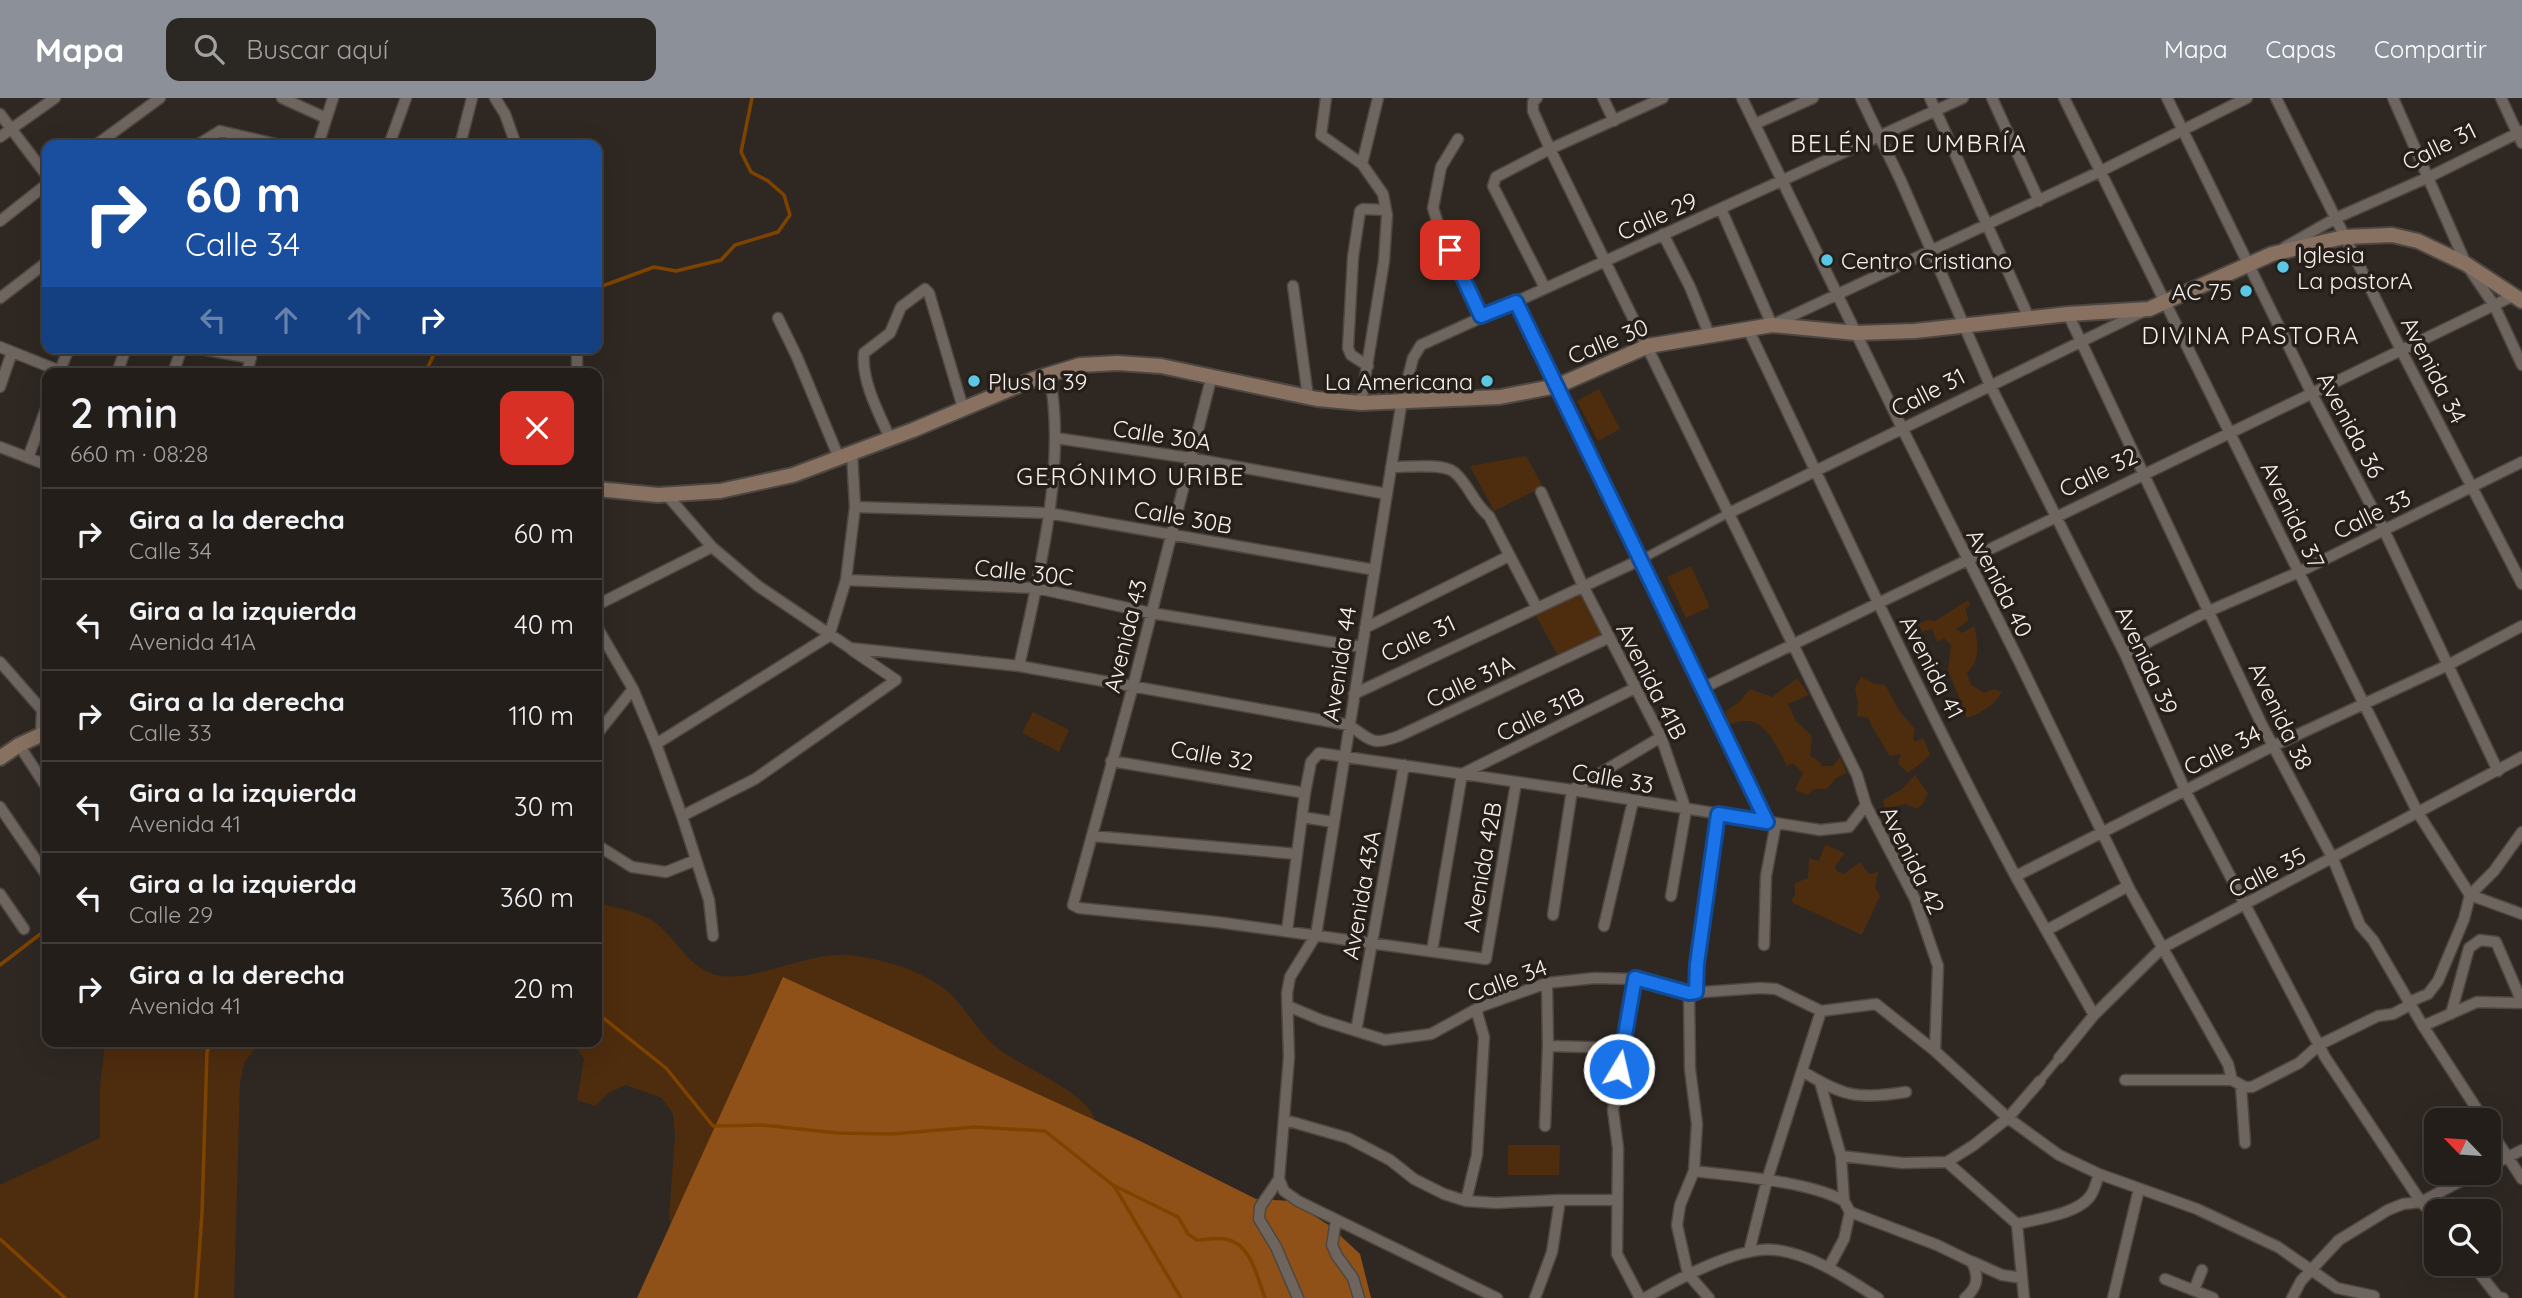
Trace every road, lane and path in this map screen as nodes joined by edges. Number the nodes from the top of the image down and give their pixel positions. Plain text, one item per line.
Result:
1 (55, 98) edge
2 (160, 98) edge
3 (282, 98) edge
4 (333, 98) edge
5 (406, 98) edge
6 (472, 98) edge
7 (495, 98) edge
8 (1326, 98) edge
9 (1378, 98) edge
10 (1537, 98) edge
11 (1603, 98) edge
12 (1662, 98) edge
13 (1742, 98) edge
14 (1813, 98) edge
15 (1861, 98) edge
16 (1930, 98) edge
17 (1963, 98) edge
18 (1992, 98) edge
19 (2064, 98) edge
20 (2167, 98) edge
21 (2247, 98) edge
22 (2276, 98) edge
23 (2393, 98) edge
24 (2501, 98) edge
25 (1936, 110) junction
26 (0, 114) edge
27 (326, 118) junction
28 (1614, 121) junction
29 (1755, 124) junction
30 (11, 128) junction
31 (2183, 131) junction
32 (2519, 132) edge
33 (0, 137) edge
34 (1880, 137) junction
35 (1458, 139) dead end
36 (103, 140) edge
37 (205, 140) edge
38 (256, 140) edge
39 (319, 140) edge
40 (391, 140) edge
41 (461, 140) edge
42 (514, 140) edge
43 (2522, 144) edge
44 (1550, 149) junction
45 (1362, 164) junction
46 (42, 169) edge
47 (2099, 172) junction
48 (2430, 177) junction
49 (1783, 182) junction
50 (42, 188) edge
51 (2039, 201) junction
52 (1721, 209) junction
53 (1386, 210) junction
54 (2336, 218) junction
55 (0, 221) edge
56 (1988, 224) junction
57 (1663, 234) junction
58 (2344, 237) junction
59 (1931, 251) junction
60 (2272, 254) junction
61 (1604, 260) junction
62 (2248, 263) junction
63 (2466, 264) junction
64 (42, 266) edge
65 (1293, 286) dead end
66 (1545, 288) junction
67 (1838, 293) junction
68 (0, 298) edge
69 (2518, 299) edge
70 (2165, 301) junction
71 (1516, 302) junction
72 (2494, 305) junction
73 (2149, 309) junction
74 (2068, 314) junction
75 (1481, 316) junction
76 (778, 318) dead end
77 (2029, 318) junction
78 (1772, 325) junction
79 (1964, 327) junction
80 (1748, 329) junction
81 (1856, 333) junction
82 (1709, 334) junction
83 (2080, 342) junction
84 (1648, 346) junction
85 (0, 347) edge
86 (2401, 350) junction
87 (12, 352) junction
88 (2522, 365) edge
89 (1368, 366) junction
90 (52, 368) edge
91 (1049, 374) junction
92 (1212, 375) junction
93 (1990, 385) junction
94 (1557, 386) junction
95 (0, 387) edge
96 (2312, 394) junction
97 (1308, 397) junction
98 (1402, 400) junction
99 (1361, 403) junction
100 (963, 408) junction
101 (42, 420) edge
102 (1903, 430) junction
103 (2231, 433) junction
104 (1056, 438) junction
105 (890, 439) junction
106 (0, 447) edge
107 (846, 455) junction
108 (1190, 457) junction
109 (28, 458) junction
110 (2522, 462) edge
111 (42, 463) edge
112 (1391, 467) junction
113 (1815, 472) junction
114 (2145, 475) junction
115 (2472, 486) junction
116 (602, 489) edge
117 (1541, 492) dead end
118 (667, 494) junction
119 (1387, 494) junction
120 (855, 507) junction
121 (1048, 513) junction
122 (1727, 514) junction
123 (2056, 518) junction
124 (2384, 530) junction
125 (1172, 534) junction
126 (712, 547) junction
127 (1509, 556) junction
128 (1642, 559) junction
129 (1967, 561) junction
130 (1375, 570) junction
131 (2299, 572) junction
132 (846, 580) junction
133 (2522, 584) edge
134 (1583, 586) junction
135 (1036, 588) junction
136 (602, 602) edge
137 (1879, 603) junction
138 (1536, 608) junction
139 (2209, 611) junction
140 (1151, 613) junction
141 (2522, 626) edge
142 (1365, 628) junction
143 (829, 636) junction
144 (602, 638) edge
145 (1608, 638) junction
146 (1793, 645) junction
147 (1362, 647) junction
148 (850, 648) junction
149 (2125, 654) junction
150 (2448, 665) junction
151 (1019, 666) junction
152 (2, 668) edge
153 (1133, 686) junction
154 (1635, 688) junction
155 (1703, 688) junction
156 (633, 689) junction
157 (1354, 694) junction
158 (42, 703) edge
159 (2364, 704) junction
160 (1349, 725) junction
161 (602, 728) edge
162 (42, 734) edge
163 (1661, 737) junction
164 (656, 744) junction
165 (19, 745) junction
166 (2273, 746) junction
167 (1344, 756) junction
168 (0, 758) edge
169 (1111, 761) junction
170 (2519, 763) edge
171 (1404, 765) junction
172 (2498, 771) junction
173 (1462, 774) junction
174 (42, 780) edge
175 (1516, 783) junction
176 (1572, 790) junction
177 (2185, 790) junction
178 (1305, 793) junction
179 (1633, 801) junction
180 (1866, 805) junction
181 (0, 807) edge
182 (1686, 810) junction
183 (2418, 813) junction
184 (1718, 814) junction
185 (682, 816) junction
186 (1302, 817) junction
187 (1333, 822) junction
188 (1772, 822) junction
189 (2103, 831) junction
190 (2522, 832) edge
191 (1092, 835) junction
192 (602, 848) edge
193 (1297, 854) junction
194 (2333, 859) junction
195 (696, 860) junction
196 (42, 869) edge
197 (2016, 876) junction
198 (2128, 886) junction
199 (0, 894) edge
200 (2470, 895) junction
201 (1671, 896) dead end
202 (2246, 904) junction
203 (1073, 905) joint
204 (2522, 914) edge
205 (1553, 915) dead end
206 (1604, 926) dead end
207 (24, 929) dead end
208 (2047, 930) junction
209 (1287, 931) junction
210 (1316, 935) junction
211 (713, 936) dead end
212 (1373, 943) junction
213 (1764, 945) dead end
214 (2162, 948) junction
215 (1432, 951) junction
216 (1486, 959) joint
217 (1635, 978) junction
218 (1547, 983) junction
219 (1692, 993) junction
220 (2409, 1002) junction
221 (2522, 1003) edge
222 (1288, 1006) junction
223 (1476, 1009) junction
224 (1821, 1011) junction
225 (2451, 1013) junction
226 (2094, 1015) junction
227 (2423, 1026) junction
228 (1356, 1031) junction
229 (2319, 1045) junction
230 (1548, 1046) junction
231 (1622, 1048) junction
232 (1935, 1051) junction
233 (2059, 1058) joint
234 (1802, 1071) junction
235 (2125, 1080) dead end
236 (2040, 1081) joint
237 (1820, 1082) junction
238 (2236, 1083) junction
239 (1906, 1092) dead end
240 (2476, 1108) edge
241 (2008, 1118) junction
242 (1285, 1120) junction
243 (1545, 1126) dead end
244 (2245, 1143) dead end
245 (2501, 1146) edge
246 (2522, 1150) edge
247 (1841, 1156) junction
248 (2508, 1157) junction
249 (2501, 1160) edge
250 (1947, 1162) junction
251 (1694, 1171) junction
252 (2099, 1174) junction
253 (1279, 1179) junction
254 (1767, 1180) junction
255 (2522, 1180) edge
256 (2453, 1185) edge
257 (2139, 1189) junction
258 (1560, 1199) junction
259 (1617, 1200) junction
260 (1466, 1201) junction
261 (1844, 1201) junction
262 (2421, 1202) junction
263 (2424, 1205) edge
264 (1850, 1212) junction
265 (1336, 1220) junction
266 (2017, 1224) junction
267 (1749, 1252) junction
268 (1972, 1262) junction
269 (1829, 1267) junction
270 (2202, 1270) dead end
271 (2311, 1272) junction
272 (1688, 1274) junction
273 (2482, 1276) edge
274 (2022, 1278) junction
275 (2165, 1279) dead end
276 (2194, 1290) junction
277 (2374, 1296) dead end
278 (2500, 1297) edge
279 (1298, 1298) edge
280 (1359, 1298) edge
281 (1497, 1298) edge
282 (1535, 1298) edge
283 (1642, 1298) edge
284 (1709, 1298) edge
285 (1878, 1298) edge
286 (1965, 1298) edge
287 (2024, 1298) edge
288 (2113, 1298) edge
289 (2213, 1298) edge
290 (2292, 1298) edge

1 - 30 street
2 - 36 street
3 - 27 street
4 - 27 street
5 - 40 street
6 - 41 street
7 - 42 street
8 - 45 street
9 - 45 street
10 - 44 street
11 - 28 street
12 - 28 street
13 - 29 street, Avenida 40
14 - 29 street
15 - 34 street, Avenida 39
16 - 25 street
17 - 25 street, Calle 29
18 - 51 street
19 - 47 street, Avenida 37
20 - 31 street, Avenida 36
21 - 31 street, Calle 30
22 - 54 street, Avenida 34
23 - 48 street
24 - 32 street
25 - 34 street, Calle 29
25 - 56 street
26 - 30 street
27 - 39 street
28 - 44 street
29 - 49 street, Avenida 40
30 - 33 street
30 - 46 street
31 - 47 street, Calle 30
31 - 62 street, Avenida 36
32 - 43 street
32 - 48 street, Calle 31
34 - 49 street, Calle 29
34 - 59 street, Avenida 39
35 - 75 street
37 - 38 street
44 - 61 street
44 - 66 street
45 - 53 street
47 - 51 street, Calle 30
47 - 70 street, Avenida 37
48 - 54 street, Calle 31
48 - 63 street
49 - 52 street, Calle 29
49 - 67 street, Avenida 40
50 - 55 street
51 - 56 street, Calle 30
52 - 57 street, Calle 29
52 - 78 street
53 - 89 street
53 - 89 street
54 - 58 street, Avenida 34
54 - 60 street, Calle 31
56 - 59 street, Calle 30
56 - 77 street
57 - 61 street, Calle 29
57 - 82 street
58 - 60 main road, Calle 32
58 - 63 main road, Calle 32
58 - 86 street, Avenida 34
59 - 67 street, Calle 30
59 - 79 street, Avenida 39
60 - 62 main road, Calle 31
61 - 66 street, Calle 29
61 - 84 street
62 - 70 main road, Calle 31
62 - 96 street, Avenida 36
63 - 69 main road, Calle 32
63 - 72 street
64 - 68 street
65 - 97 street
66 - 71 street, Calle 29
67 - 78 street, Calle 30
67 - 81 street, Avenida 40
69 - 72 street, Calle 32
70 - 73 main road, Calle 31
70 - 103 street, Avenida 37
71 - 75 street, Calle 29
71 - 94 street
72 - 86 street, Calle 32
72 - 88 street
73 - 74 main road, Calle 30
73 - 83 street, Calle 31
74 - 77 main road, Calle 30
74 - 83 street, Avenida 38
75 - 98 street, Calle 29
76 - 107 street
77 - 79 main road, Calle 30
78 - 80 main road, Calle 30
78 - 81 main road, Calle 30
79 - 81 main road, Calle 30
79 - 93 street, Avenida 39
80 - 82 main road, Calle 30
80 - 113 street, Avenida 41
81 - 102 street, Avenida 40
82 - 84 main road, Calle 30
83 - 93 street, Calle 31
83 - 114 street, Avenida 38
84 - 94 main road, Calle 30
84 - 122 street, Avenida 42
85 - 87 street
86 - 96 street, Calle 32
86 - 115 street, Avenida 34
87 - 90 street
87 - 95 street
89 - 99 street
91 - 92 main road, Calle 30
91 - 100 main road, Calle 30
91 - 104 street
92 - 97 main road, Calle 30
92 - 108 street, Avenida 43
93 - 102 street, Calle 31
93 - 123 street, Avenida 39
94 - 98 main road, Calle 30
94 - 128 street
96 - 103 street, Calle 32
96 - 124 street, Avenida 36
97 - 99 main road, Calle 30
98 - 99 main road, Calle 30
98 - 112 street, Avenida 44
100 - 105 main road, Calle 30
100 - 105 street
101 - 109 street
102 - 113 street, Calle 31
102 - 129 street, Avenida 40
103 - 114 street, Calle 32
103 - 131 street, Avenida 37
104 - 108 street, Calle 30A
104 - 121 street
105 - 107 main road, Calle 30
106 - 109 street
107 - 118 main road, Calle 30
107 - 120 street
108 - 119 street, Calle 30A
108 - 125 street, Avenida 43
109 - 111 street
110 - 115 street, Calle 33
112 - 119 street, Avenida 44
112 - 127 street
113 - 122 street, Calle 31
113 - 137 street, Avenida 41
114 - 123 street, Calle 32
114 - 139 street, Avenida 38
115 - 124 street, Calle 33
115 - 133 street, Avenida 34
116 - 118 main road, Calle 30
117 - 134 street, Avenida 41B
118 - 126 street
119 - 130 street, Avenida 44
120 - 121 street, Calle 30B
120 - 132 street
121 - 125 street, Calle 30B
121 - 135 street
122 - 128 street, Calle 31
122 - 146 street, Avenida 42
123 - 129 street, Calle 32
123 - 149 street, Avenida 39
124 - 131 street, Calle 33
124 - 150 street, Avenida 36
125 - 130 street, Calle 30B
125 - 140 street, Avenida 43
126 - 136 street
126 - 143 street
127 - 138 street
127 - 142 street
128 - 134 street, Calle 31
128 - 155 street
129 - 137 street, Calle 32
129 - 189 street, Avenida 40
130 - 142 street, Avenida 44
131 - 139 street, Calle 33
131 - 159 street, Avenida 37
132 - 135 street, Calle 30C
132 - 143 street
134 - 138 street, Calle 31
134 - 145 street, Avenida 41B
135 - 140 street, Calle 30C
135 - 151 street
137 - 146 street, Calle 32
137 - 197 street, Avenida 41
138 - 157 street, Calle 31
139 - 149 street, Calle 33
139 - 166 street, Avenida 38
140 - 147 street, Calle 30C
140 - 153 street, Avenida 43
141 - 150 street, Calle 34
142 - 147 street, Avenida 44
143 - 148 street
143 - 164 street
144 - 156 street
145 - 154 street, Avenida 41B
145 - 160 street, Calle 31A
146 - 155 street, Calle 32
146 - 180 street, Avenida 42
147 - 157 street, Avenida 44
148 - 151 street
148 - 185 street
149 - 177 street, Avenida 39
150 - 159 street, Calle 34
150 - 172 street, Avenida 36
151 - 153 street
152 - 158 street
153 - 160 street
153 - 169 street, Avenida 43
154 - 163 street, Avenida 41B
154 - 173 street, Calle 31B
155 - 188 street
156 - 161 street
156 - 164 street
157 - 160 street, Avenida 44
159 - 166 street, Calle 34
159 - 183 street, Avenida 37
160 - 167 street, Avenida 44
162 - 165 main road
163 - 176 street
163 - 182 street, Avenida 41B
164 - 185 street
165 - 168 main road
165 - 174 street
166 - 177 street, Calle 34
166 - 194 street, Avenida 38
167 - 171 street, Calle 33
167 - 178 street, Calle 33
167 - 187 street, Avenida 44
169 - 178 street, Calle 32
169 - 191 street, Avenida 43
170 - 172 street, Calle 35
171 - 173 street, Calle 33
171 - 212 street, Avenida 43A
172 - 183 street, Calle 35
173 - 175 street, Calle 33
173 - 215 street
175 - 176 street, Calle 33
175 - 216 street, Avenida 42B
176 - 179 street, Calle 33
176 - 205 street
177 - 189 street, Calle 34
177 - 202 street, Avenida 39
178 - 186 street
179 - 182 street, Calle 33
179 - 206 street
180 - 188 street, Calle 33
180 - 232 street, Avenida 42
181 - 196 street
182 - 184 street, Calle 33
182 - 201 street, Avenida 41B
183 - 194 street, Calle 35
183 - 200 street, Avenida 37
184 - 188 street, Calle 33
184 - 219 street
185 - 195 street
186 - 187 street
186 - 193 street
187 - 210 street, Avenida 44
188 - 213 street
189 - 197 street, Calle 34
189 - 198 street, Avenida 40
190 - 200 street
191 - 193 street
191 - 203 street, Avenida 43
192 - 195 street
193 - 209 street
194 - 202 street, Calle 35
194 - 220 street, Avenida 38
195 - 211 street
197 - 208 street, Avenida 41
198 - 208 street
198 - 214 street, Avenida 40
199 - 207 street
200 - 204 street
200 - 220 street
202 - 214 street, Calle 35
202 - 229 street, Avenida 39
203 - 209 street, Calle 34
208 - 226 street, Avenida 41
209 - 210 street, Calle 34
210 - 212 street, Calle 34
210 - 222 street
212 - 215 street, Calle 34
212 - 228 street, Avenida 43A
214 - 226 street, Calle 35
214 - 238 street, Avenida 40
215 - 216 street, Calle 34
217 - 218 street, Calle 34
217 - 219 street, Calle 34
217 - 231 street
218 - 223 street, Calle 34
218 - 230 street
219 - 224 street, Calle 34
219 - 251 street
220 - 227 street, Avenida 38
220 - 229 street
221 - 225 street
221 - 225 street
222 - 228 street, Calle 34
222 - 242 street
223 - 228 street, Calle 34
223 - 260 street
224 - 232 street
224 - 234 street
225 - 227 street
226 - 233 street, Calle 35
227 - 240 street, Avenida 38
229 - 238 street
229 - 262 street, Avenida 39
230 - 231 street
230 - 243 street
231 - 259 street
232 - 241 street
233 - 236 street
234 - 237 street
234 - 254 street
235 - 238 street
236 - 241 street
237 - 239 street
237 - 247 street
238 - 244 street, Avenida 40
241 - 250 street
241 - 252 street
242 - 253 street
242 - 260 street
245 - 248 street
246 - 248 street
247 - 250 street
247 - 261 street
248 - 249 street
248 - 255 street
250 - 266 street
251 - 254 street
251 - 272 street
252 - 257 street
252 - 266 street
253 - 265 street
253 - 279 street
254 - 261 street
254 - 267 street
256 - 262 street
257 - 271 street
257 - 288 street
258 - 259 street
258 - 260 street
258 - 282 street
259 - 283 street
261 - 264 street
262 - 263 street, Avenida 39
262 - 271 street
264 - 268 street
264 - 269 street
265 - 280 street
265 - 281 street
266 - 274 street
267 - 269 street
267 - 272 street
268 - 274 street
268 - 286 street
269 - 285 street
270 - 276 street
271 - 277 street
271 - 290 street
272 - 283 street
272 - 284 street
273 - 278 street
274 - 287 street
275 - 276 street
276 - 289 street

